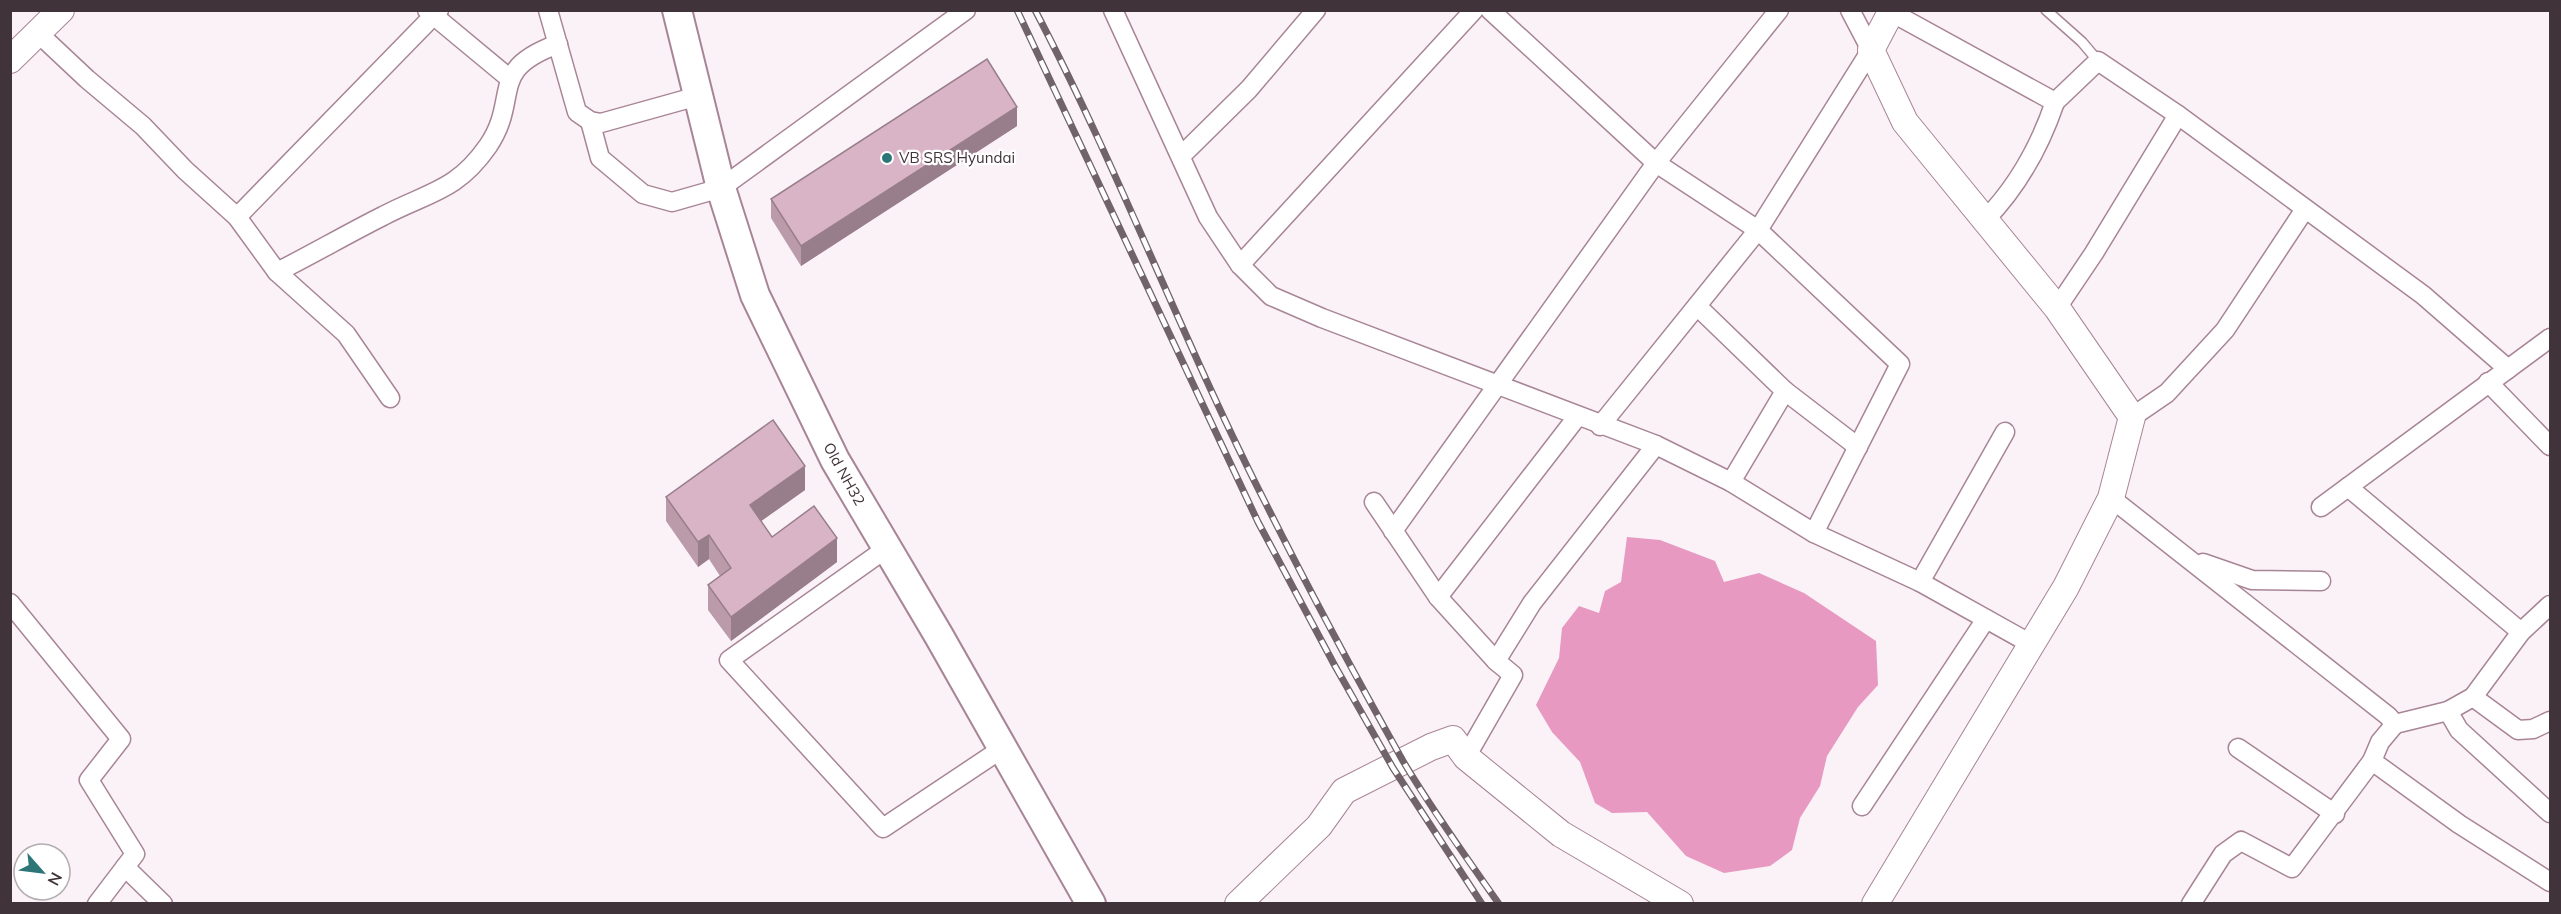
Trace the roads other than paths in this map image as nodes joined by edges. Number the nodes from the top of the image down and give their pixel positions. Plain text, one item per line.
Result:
1 (61, 10) edge
2 (548, 10) edge
3 (677, 10) edge
4 (966, 10) edge
5 (1113, 10) edge
6 (1316, 10) edge
7 (1474, 10) edge
8 (1490, 10) edge
9 (1779, 10) edge
10 (1850, 10) edge
11 (2046, 10) edge
12 (1891, 11) edge
13 (433, 12) edge
14 (38, 33) junction
15 (558, 44) junction
16 (1871, 50) junction
17 (10, 60) edge
18 (2098, 62) junction
19 (509, 78) junction
20 (698, 96) junction
21 (2055, 102) junction
22 (2178, 115) junction
23 (590, 121) junction
24 (1180, 156) junction
25 (1656, 163) junction
26 (721, 188) junction
27 (2305, 209) junction
28 (237, 217) junction
29 (1985, 219) junction
30 (1758, 230) junction
31 (1240, 265) junction
32 (277, 272) junction
33 (1697, 306) junction
34 (2057, 308) junction
35 (2550, 340) edge
36 (2508, 369) junction
37 (2488, 382) junction
38 (1499, 386) junction
39 (1785, 391) junction
40 (390, 398) dead end
41 (1577, 417) junction
42 (2132, 417) junction
43 (1600, 426) junction
44 (2005, 432) dead end
45 (1656, 445) junction
46 (2550, 446) edge
47 (1858, 447) junction
48 (1731, 482) junction
49 (2348, 487) junction
50 (2111, 498) junction
51 (1374, 502) dead end
52 (2321, 507) dead end
53 (1394, 531) junction
54 (1814, 533) junction
55 (887, 548) junction
56 (2191, 560) junction
57 (2321, 581) dead end
58 (1920, 582) junction
59 (1438, 597) junction
60 (10, 603) edge
61 (2550, 604) edge
62 (1986, 619) junction
63 (2521, 632) junction
64 (2031, 644) junction
65 (1496, 661) junction
66 (2473, 697) junction
67 (2448, 711) junction
68 (2550, 721) edge
69 (2395, 724) junction
70 (1003, 748) junction
71 (2238, 748) dead end
72 (1466, 756) junction
73 (2372, 761) junction
74 (1862, 806) dead end
75 (2550, 813) edge
76 (2334, 814) junction
77 (125, 867) junction
78 (2550, 882) edge
79 (97, 903) edge
80 (163, 903) edge
81 (1091, 903) edge
82 (1238, 903) edge
83 (1680, 903) edge
84 (1875, 903) edge
85 (2191, 903) edge

1 - 14 street
2 - 15 street
3 - 20 main road, Old NH32
4 - 26 street
5 - 24 street
6 - 24 street
7 - 31 street
8 - 25 street
9 - 25 street
10 - 16 street
11 - 18 lane
12 - 16 street
12 - 21 street
13 - 19 street
13 - 28 street
14 - 17 street
14 - 28 street
15 - 19 street
15 - 23 street
16 - 29 street
16 - 30 street
18 - 21 street
18 - 22 street
19 - 32 street
20 - 23 street
20 - 26 main road, Old NH32
21 - 29 street
22 - 27 street
22 - 34 street
23 - 26 street
24 - 31 street
25 - 30 street
25 - 38 street
26 - 55 main road, Old NH32
27 - 36 street
27 - 42 street
28 - 32 street
29 - 34 street
30 - 33 street
30 - 47 street
31 - 38 street
32 - 40 street
33 - 39 street
33 - 43 street
34 - 42 street
35 - 36 street
36 - 37 street
37 - 46 street
37 - 49 street
38 - 41 street
38 - 53 street
39 - 47 street
39 - 48 street
41 - 43 street
41 - 59 street
42 - 50 street
43 - 45 street
44 - 58 street
45 - 48 street
45 - 65 street
47 - 54 street
48 - 54 street
49 - 52 street
49 - 63 street
50 - 56 street
50 - 64 street
51 - 53 street
53 - 59 street
54 - 58 street
55 - 70 main road, Old NH32
55 - 70 street
56 - 57 street
56 - 69 street
58 - 62 street
59 - 65 street
60 - 77 street
61 - 63 street
62 - 64 street
62 - 74 street
63 - 66 street
64 - 84 street
65 - 72 street
66 - 67 street
66 - 68 street
67 - 69 street
67 - 75 street
69 - 73 street
70 - 81 main road, Old NH32
71 - 76 street
72 - 82 street
72 - 83 street
73 - 76 street
73 - 78 street
76 - 85 street
77 - 79 street
77 - 80 street

